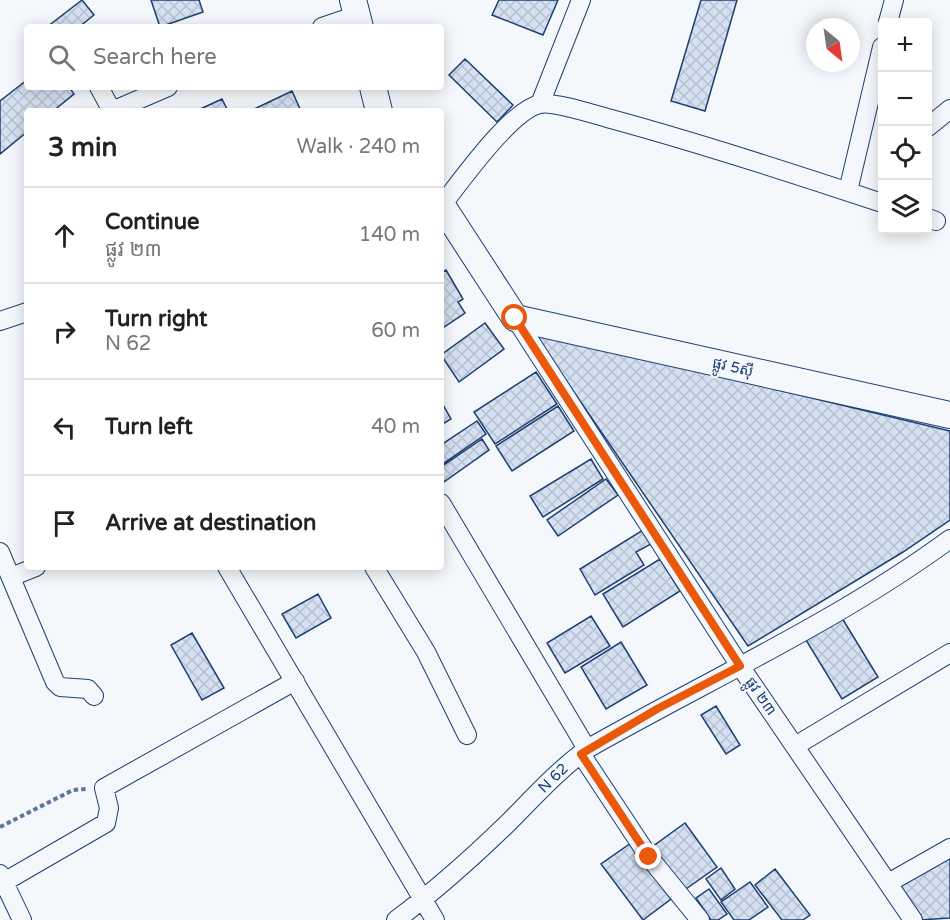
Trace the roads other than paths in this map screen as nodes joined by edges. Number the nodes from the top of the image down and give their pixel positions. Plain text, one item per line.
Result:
1 (580, 0) edge
2 (894, 0) edge
3 (357, 14) edge
4 (889, 18) edge
5 (330, 24) edge
6 (878, 64) edge
7 (101, 90) edge
8 (161, 90) edge
9 (374, 90) edge
10 (540, 104) junction
11 (110, 108) edge
12 (119, 108) edge
13 (377, 108) edge
14 (950, 109) edge
15 (928, 126) edge
16 (848, 191) junction
17 (444, 200) edge
18 (878, 202) edge
19 (444, 209) edge
20 (24, 313) edge
21 (515, 318) junction
22 (0, 321) edge
23 (950, 415) edge
24 (444, 508) edge
25 (950, 539) edge
26 (0, 552) edge
27 (28, 570) edge
28 (229, 570) edge
29 (376, 570) edge
30 (11, 577) junction
31 (950, 653) edge
32 (740, 666) junction
33 (295, 681) junction
34 (94, 696) dead end
35 (467, 735) dead end
36 (795, 746) junction
37 (584, 751) junction
38 (950, 848) edge
39 (2, 878) edge
40 (890, 882) junction
41 (424, 899) junction
42 (22, 920) edge
43 (396, 920) edge
44 (435, 920) edge
45 (700, 920) edge
46 (913, 920) edge

1 - 10 street
2 - 4 street
3 - 5 street
6 - 16 street
7 - 11 street
8 - 12 street
9 - 13 street
10 - 16 street
10 - 17 street
14 - 15 street
16 - 18 street
19 - 21 street
20 - 22 street
21 - 23 street, ផ្លូវ 5ស៊ី
21 - 32 street, ផ្លូវ ២៣
24 - 37 street
25 - 32 street, N 62
26 - 30 street
27 - 30 street
28 - 33 street
29 - 35 street
30 - 34 street
31 - 36 street
32 - 36 street, ផ្លូវ ២៣
32 - 37 street, N 62
33 - 39 street
33 - 41 street
36 - 40 street, ផ្លូវ ២៣
37 - 41 street, N 62
37 - 45 street
38 - 40 street
39 - 42 street
40 - 46 street, ផ្លូវ ២៣
41 - 43 street, N 62
41 - 44 street

